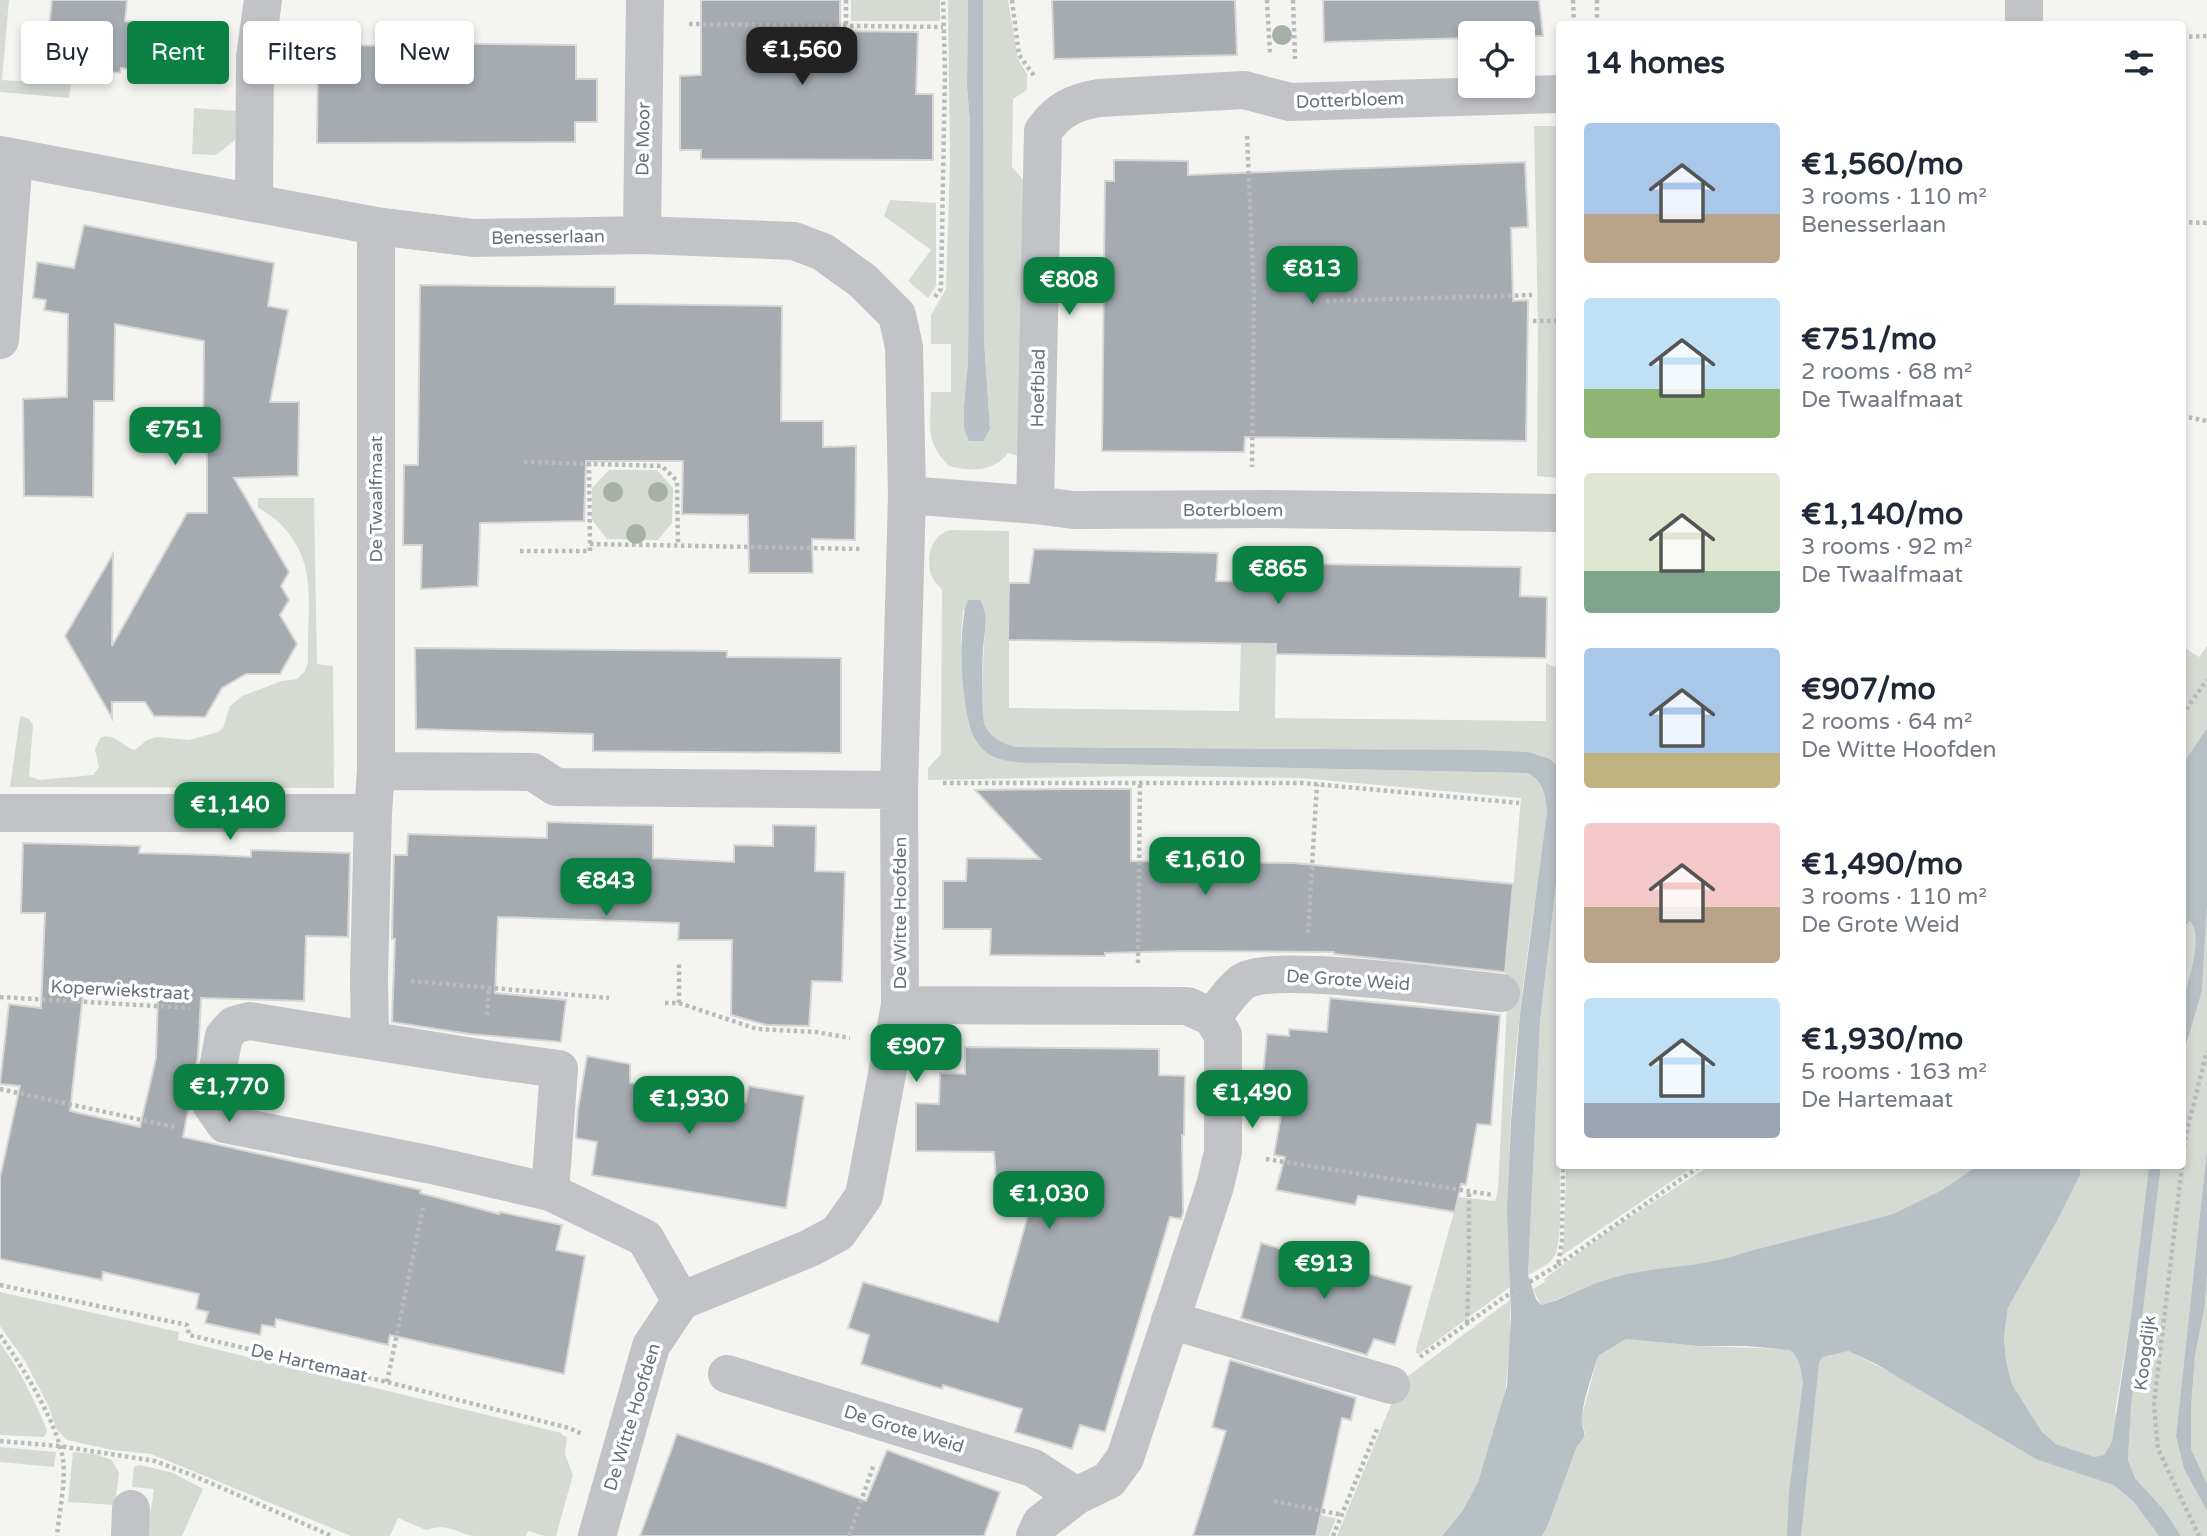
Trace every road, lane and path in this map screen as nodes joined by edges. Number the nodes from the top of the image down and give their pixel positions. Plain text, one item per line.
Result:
1 (262, 0) edge
2 (846, 0) edge
3 (943, 0) edge
4 (1012, 0) edge
5 (1267, 0) edge
6 (1293, 0) edge
7 (1573, 0) edge
8 (1597, 0) edge
9 (2024, 0) edge
10 (644, 12) edge
11 (1574, 21) edge
12 (1597, 21) edge
13 (2024, 21) edge
14 (846, 26) junction
15 (943, 27) junction
16 (2207, 36) edge
17 (2186, 37) edge
18 (1289, 63) junction
19 (1244, 90) junction
20 (1556, 94) edge
21 (1290, 103) junction
22 (1062, 111) junction
23 (7, 156) edge
24 (254, 202) junction
25 (2186, 222) edge
26 (2207, 223) edge
27 (376, 226) junction
28 (642, 235) junction
29 (1532, 295) dead end
30 (1326, 301) dead end
31 (898, 315) junction
32 (1533, 321) dead end
33 (1556, 321) edge
34 (0, 340) edge
35 (2186, 417) edge
36 (2207, 421) edge
37 (524, 462) dead end
38 (589, 463) junction
39 (907, 495) junction
40 (1035, 505) junction
41 (1251, 509) junction
42 (1556, 513) edge
43 (590, 544) junction
44 (678, 544) junction
45 (906, 550) junction
46 (520, 551) dead end
47 (2207, 680) edge
48 (2186, 709) edge
49 (376, 771) junction
50 (1140, 782) junction
51 (1317, 784) junction
52 (899, 790) junction
53 (1519, 803) dead end
54 (0, 813) edge
55 (373, 813) junction
56 (679, 961) dead end
57 (1306, 974) junction
58 (369, 977) junction
59 (1501, 992) dead end
60 (0, 997) edge
61 (609, 998) dead end
62 (665, 1003) dead end
63 (678, 1003) junction
64 (900, 1005) junction
65 (1137, 1006) junction
66 (1212, 1017) junction
67 (224, 1036) junction
68 (370, 1040) junction
69 (893, 1044) junction
70 (2207, 1051) edge
71 (0, 1089) edge
72 (225, 1124) junction
73 (2186, 1124) edge
74 (1223, 1152) junction
75 (432, 1165) junction
76 (1563, 1169) edge
77 (1696, 1169) edge
78 (2181, 1169) edge
79 (1469, 1191) junction
80 (550, 1192) junction
81 (1493, 1195) dead end
82 (1558, 1265) junction
83 (0, 1285) edge
84 (1503, 1298) dead end
85 (681, 1301) junction
86 (1170, 1320) junction
87 (1467, 1324) dead end
88 (0, 1335) edge
89 (727, 1374) dead end
90 (387, 1382) junction
91 (1391, 1385) dead end
92 (887, 1424) junction
93 (0, 1441) edge
94 (59, 1446) junction
95 (620, 1452) junction
96 (1076, 1496) junction
97 (1274, 1501) dead end
98 (1343, 1515) dead end
99 (57, 1536) edge
100 (332, 1536) edge
101 (597, 1536) edge
102 (849, 1536) edge
103 (1035, 1536) edge
104 (2199, 1536) edge

1 - 24 street
2 - 14 path
3 - 15 path
4 - 22 path
5 - 18 path
6 - 18 path
7 - 11 path
8 - 12 path
9 - 13 street
10 - 14 path
10 - 28 street, De Moor
14 - 15 path
15 - 31 path
16 - 17 path
18 - 21 path
19 - 21 street, Dotterbloem
19 - 22 street, Dotterbloem
19 - 41 path
20 - 21 street, Dotterbloem
22 - 40 street, Hoefblad
23 - 24 street, Benesserlaan
23 - 34 street
24 - 27 street, Benesserlaan
25 - 26 path
27 - 28 street, Benesserlaan
27 - 49 street, De Twaalfmaat
28 - 31 street, Benesserlaan
29 - 30 path
31 - 39 street
32 - 33 path
35 - 36 path
37 - 38 path
38 - 43 path
38 - 44 path
39 - 40 street, Boterbloem
39 - 45 street, De Witte Hoofden
40 - 41 street, Boterbloem
41 - 42 street, Boterbloem
43 - 44 path
43 - 46 path
44 - 45 path
45 - 52 street, De Witte Hoofden
47 - 48 path
49 - 52 street
49 - 55 street, De Twaalfmaat
50 - 51 path
50 - 52 path
50 - 65 path
51 - 53 path
51 - 57 path
52 - 64 street, De Witte Hoofden
54 - 55 street
55 - 58 street
56 - 63 path
57 - 59 street, De Grote Weid
57 - 66 street, De Grote Weid
58 - 61 path
58 - 68 street
60 - 67 path, Koperwiekstraat
62 - 63 path
63 - 69 path
64 - 65 street
64 - 69 street, De Witte Hoofden
65 - 66 street
66 - 74 street
67 - 68 street
67 - 72 street
68 - 80 street
69 - 85 street, De Witte Hoofden
70 - 73 path, Koogdijk
71 - 72 path
72 - 75 street
74 - 79 path
74 - 86 street
75 - 80 street
75 - 90 path
76 - 82 path
77 - 82 path
78 - 104 path, Koogdijk
79 - 81 path
79 - 87 path
80 - 85 street
82 - 84 path
83 - 90 path, De Hartemaat
85 - 95 street, De Witte Hoofden
86 - 91 street
86 - 96 street
88 - 94 path
89 - 92 street, De Grote Weid
90 - 95 path, De Hartemaat
92 - 96 street, De Grote Weid
92 - 102 path
93 - 94 path
94 - 99 path
94 - 100 path
95 - 101 street, De Witte Hoofden
96 - 103 street
97 - 98 path

